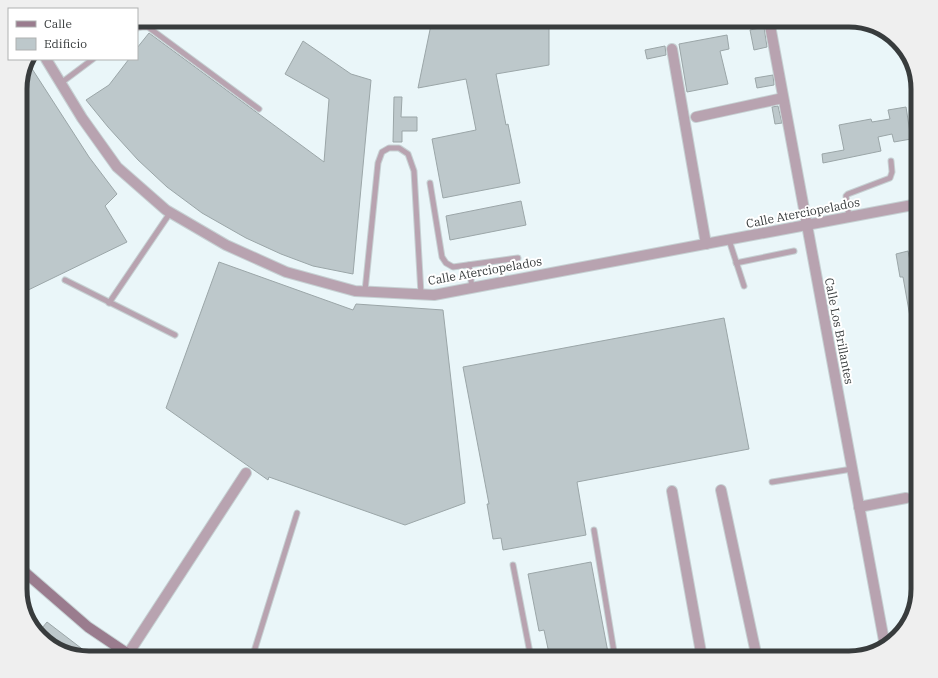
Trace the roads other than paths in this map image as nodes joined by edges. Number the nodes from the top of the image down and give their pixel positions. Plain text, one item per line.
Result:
1 (148, 27) edge
2 (770, 27) edge
3 (672, 49) dead end
4 (47, 60) edge
5 (92, 60) edge
6 (61, 83) junction
7 (783, 98) junction
8 (259, 109) dead end
9 (696, 117) dead end
10 (891, 161) dead end
11 (430, 183) dead end
12 (911, 205) edge
13 (170, 213) junction
14 (848, 217) junction
15 (806, 226) junction
16 (728, 240) junction
17 (706, 244) junction
18 (794, 251) dead end
19 (518, 258) dead end
20 (736, 263) junction
21 (469, 265) junction
22 (65, 280) dead end
23 (744, 286) dead end
24 (472, 288) junction
25 (365, 291) junction
26 (421, 294) junction
27 (109, 303) junction
28 (175, 335) dead end
29 (852, 469) junction
30 (246, 473) dead end
31 (772, 482) dead end
32 (672, 490) dead end
33 (721, 490) dead end
34 (906, 498) dead end
35 (859, 507) junction
36 (297, 513) dead end
37 (594, 530) dead end
38 (514, 565) dead end
39 (27, 574) edge
40 (884, 640) edge
41 (124, 651) edge
42 (134, 651) edge
43 (254, 651) edge
44 (530, 651) edge
45 (613, 651) edge
46 (701, 651) edge
47 (756, 651) edge

1 - 8 lane
2 - 7 street, Calle Los Brillantes
3 - 17 street
4 - 6 street, Calle Aterciopelados
5 - 6 lane
6 - 13 street, Calle Aterciopelados
7 - 9 street
7 - 15 street, Calle Los Brillantes
10 - 14 lane
11 - 21 lane
12 - 14 street, Calle Aterciopelados
13 - 25 street, Calle Aterciopelados
13 - 27 lane
14 - 15 street, Calle Aterciopelados
15 - 16 street, Calle Aterciopelados
15 - 29 street, Calle Los Brillantes
16 - 17 street, Calle Aterciopelados
16 - 20 lane
17 - 24 street, Calle Aterciopelados
18 - 20 lane
19 - 21 lane
20 - 23 lane
21 - 24 lane
22 - 27 lane
24 - 26 street, Calle Aterciopelados
25 - 26 street, Calle Aterciopelados
25 - 26 lane
27 - 28 lane
29 - 31 lane
29 - 35 street, Calle Los Brillantes
30 - 42 street
32 - 46 street
33 - 47 street
34 - 35 street
35 - 40 street, Calle Los Brillantes
36 - 43 lane
37 - 45 lane
38 - 44 lane
39 - 41 street

